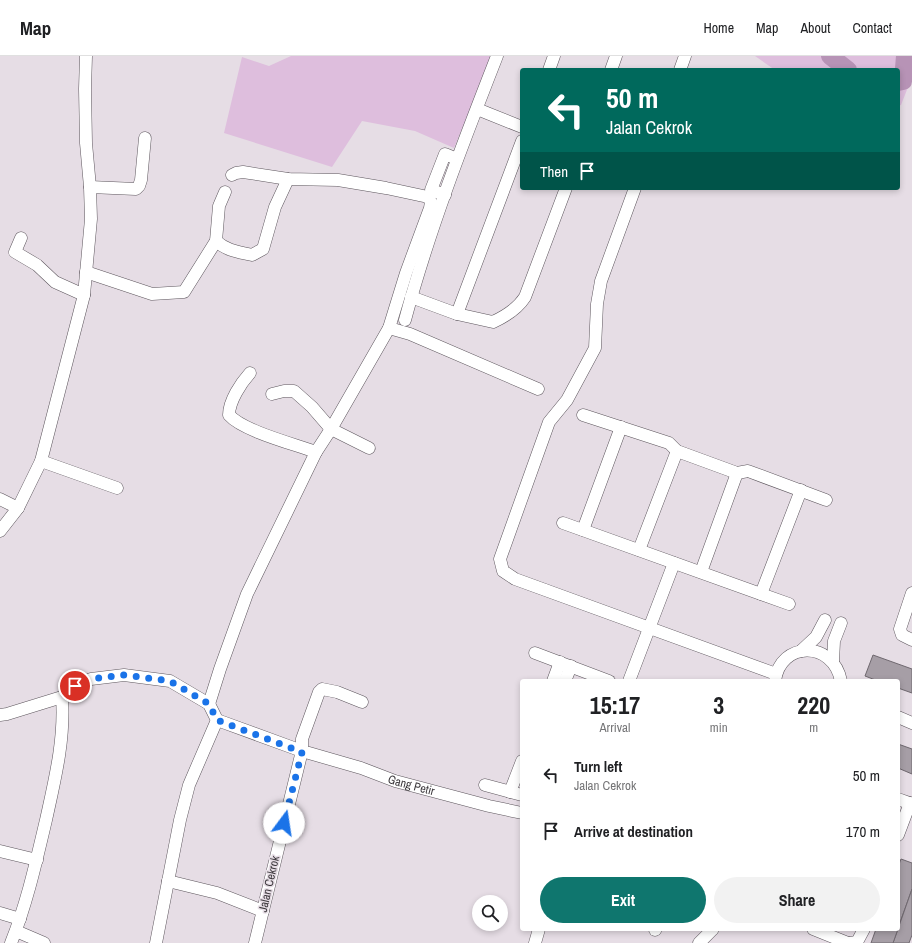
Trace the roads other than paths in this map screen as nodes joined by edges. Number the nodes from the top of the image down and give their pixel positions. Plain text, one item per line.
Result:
1 (86, 56) edge
2 (497, 56) edge
3 (554, 56) edge
4 (616, 56) edge
5 (685, 56) edge
6 (550, 68) edge
7 (612, 68) edge
8 (681, 68) edge
9 (477, 109) junction
10 (520, 126) edge
11 (145, 138) dead end
12 (520, 146) edge
13 (232, 176) dead end
14 (288, 179) junction
15 (90, 187) junction
16 (565, 190) edge
17 (634, 190) edge
18 (225, 192) dead end
19 (21, 238) dead end
20 (216, 242) junction
21 (86, 272) junction
22 (84, 295) junction
23 (411, 296) junction
24 (457, 314) junction
25 (405, 320) dead end
26 (389, 328) junction
27 (250, 373) dead end
28 (538, 388) dead end
29 (272, 394) dead end
30 (583, 415) dead end
31 (621, 427) junction
32 (331, 429) junction
33 (370, 448) dead end
34 (677, 451) junction
35 (316, 452) junction
36 (41, 461) junction
37 (737, 474) junction
38 (117, 488) dead end
39 (801, 490) junction
40 (0, 499) edge
41 (826, 500) dead end
42 (18, 508) junction
43 (563, 523) dead end
44 (583, 530) junction
45 (0, 531) edge
46 (639, 550) junction
47 (674, 563) junction
48 (701, 572) junction
49 (912, 593) edge
50 (761, 594) junction
51 (789, 604) dead end
52 (825, 620) dead end
53 (841, 622) dead end
54 (649, 628) junction
55 (912, 640) edge
56 (801, 651) junction
57 (535, 653) dead end
58 (833, 662) junction
59 (565, 664) junction
60 (775, 677) edge
61 (554, 679) edge
62 (565, 679) edge
63 (604, 679) edge
64 (630, 679) edge
65 (841, 679) edge
66 (62, 697) junction
67 (362, 702) dead end
68 (209, 704) junction
69 (0, 715) edge
70 (900, 718) edge
71 (217, 720) junction
72 (912, 723) edge
73 (302, 752) junction
74 (520, 772) edge
75 (485, 785) dead end
76 (516, 793) edge
77 (900, 800) edge
78 (911, 804) edge
79 (520, 813) edge
80 (900, 830) edge
81 (0, 851) edge
82 (37, 860) junction
83 (168, 881) junction
84 (263, 911) junction
85 (0, 913) edge
86 (20, 919) junction
87 (16, 931) junction
88 (538, 931) edge
89 (711, 931) edge
90 (818, 931) edge
91 (863, 931) edge
92 (11, 943) edge
93 (44, 943) edge
94 (156, 943) edge
95 (255, 943) edge
96 (535, 943) edge
97 (699, 943) edge
98 (849, 943) edge

1 - 15 street
2 - 9 street
3 - 6 street
4 - 7 street
5 - 8 street
9 - 10 street
9 - 23 street
11 - 15 street
12 - 24 street
13 - 14 street
14 - 20 street
14 - 26 street
15 - 21 street
16 - 24 street
17 - 54 street
18 - 20 street
19 - 22 street
20 - 21 street
21 - 22 street
22 - 36 street
23 - 24 street
23 - 25 street
26 - 28 street
26 - 32 street
27 - 35 street
29 - 32 street
30 - 31 street
31 - 34 street
31 - 44 street
32 - 33 street
32 - 35 street
34 - 37 street
34 - 46 street
35 - 68 street
36 - 38 street
36 - 42 street
37 - 39 street
37 - 48 street
39 - 41 street
39 - 50 street
40 - 42 street
42 - 45 street
43 - 44 street
44 - 46 street
46 - 47 street
47 - 48 street
47 - 54 street
48 - 50 street
49 - 55 street
50 - 51 street
52 - 56 street
53 - 58 street
54 - 60 street
54 - 64 street
56 - 58 street
56 - 60 street
57 - 59 street
58 - 65 street
59 - 61 street
59 - 62 street
59 - 63 street
66 - 68 street
66 - 69 street
66 - 82 street
67 - 73 street, Jalan Cekrok
68 - 71 street
70 - 72 street
71 - 73 street
71 - 83 street
73 - 79 street, Gang Petir
73 - 84 street, Jalan Cekrok
74 - 76 street
75 - 76 street
77 - 78 street
78 - 80 street
81 - 82 street
82 - 86 street
83 - 84 street
83 - 94 street
84 - 95 street, Jalan Cekrok
85 - 86 street
86 - 87 street
87 - 92 street
87 - 93 street
88 - 96 street
89 - 97 street
90 - 98 street
91 - 98 street

